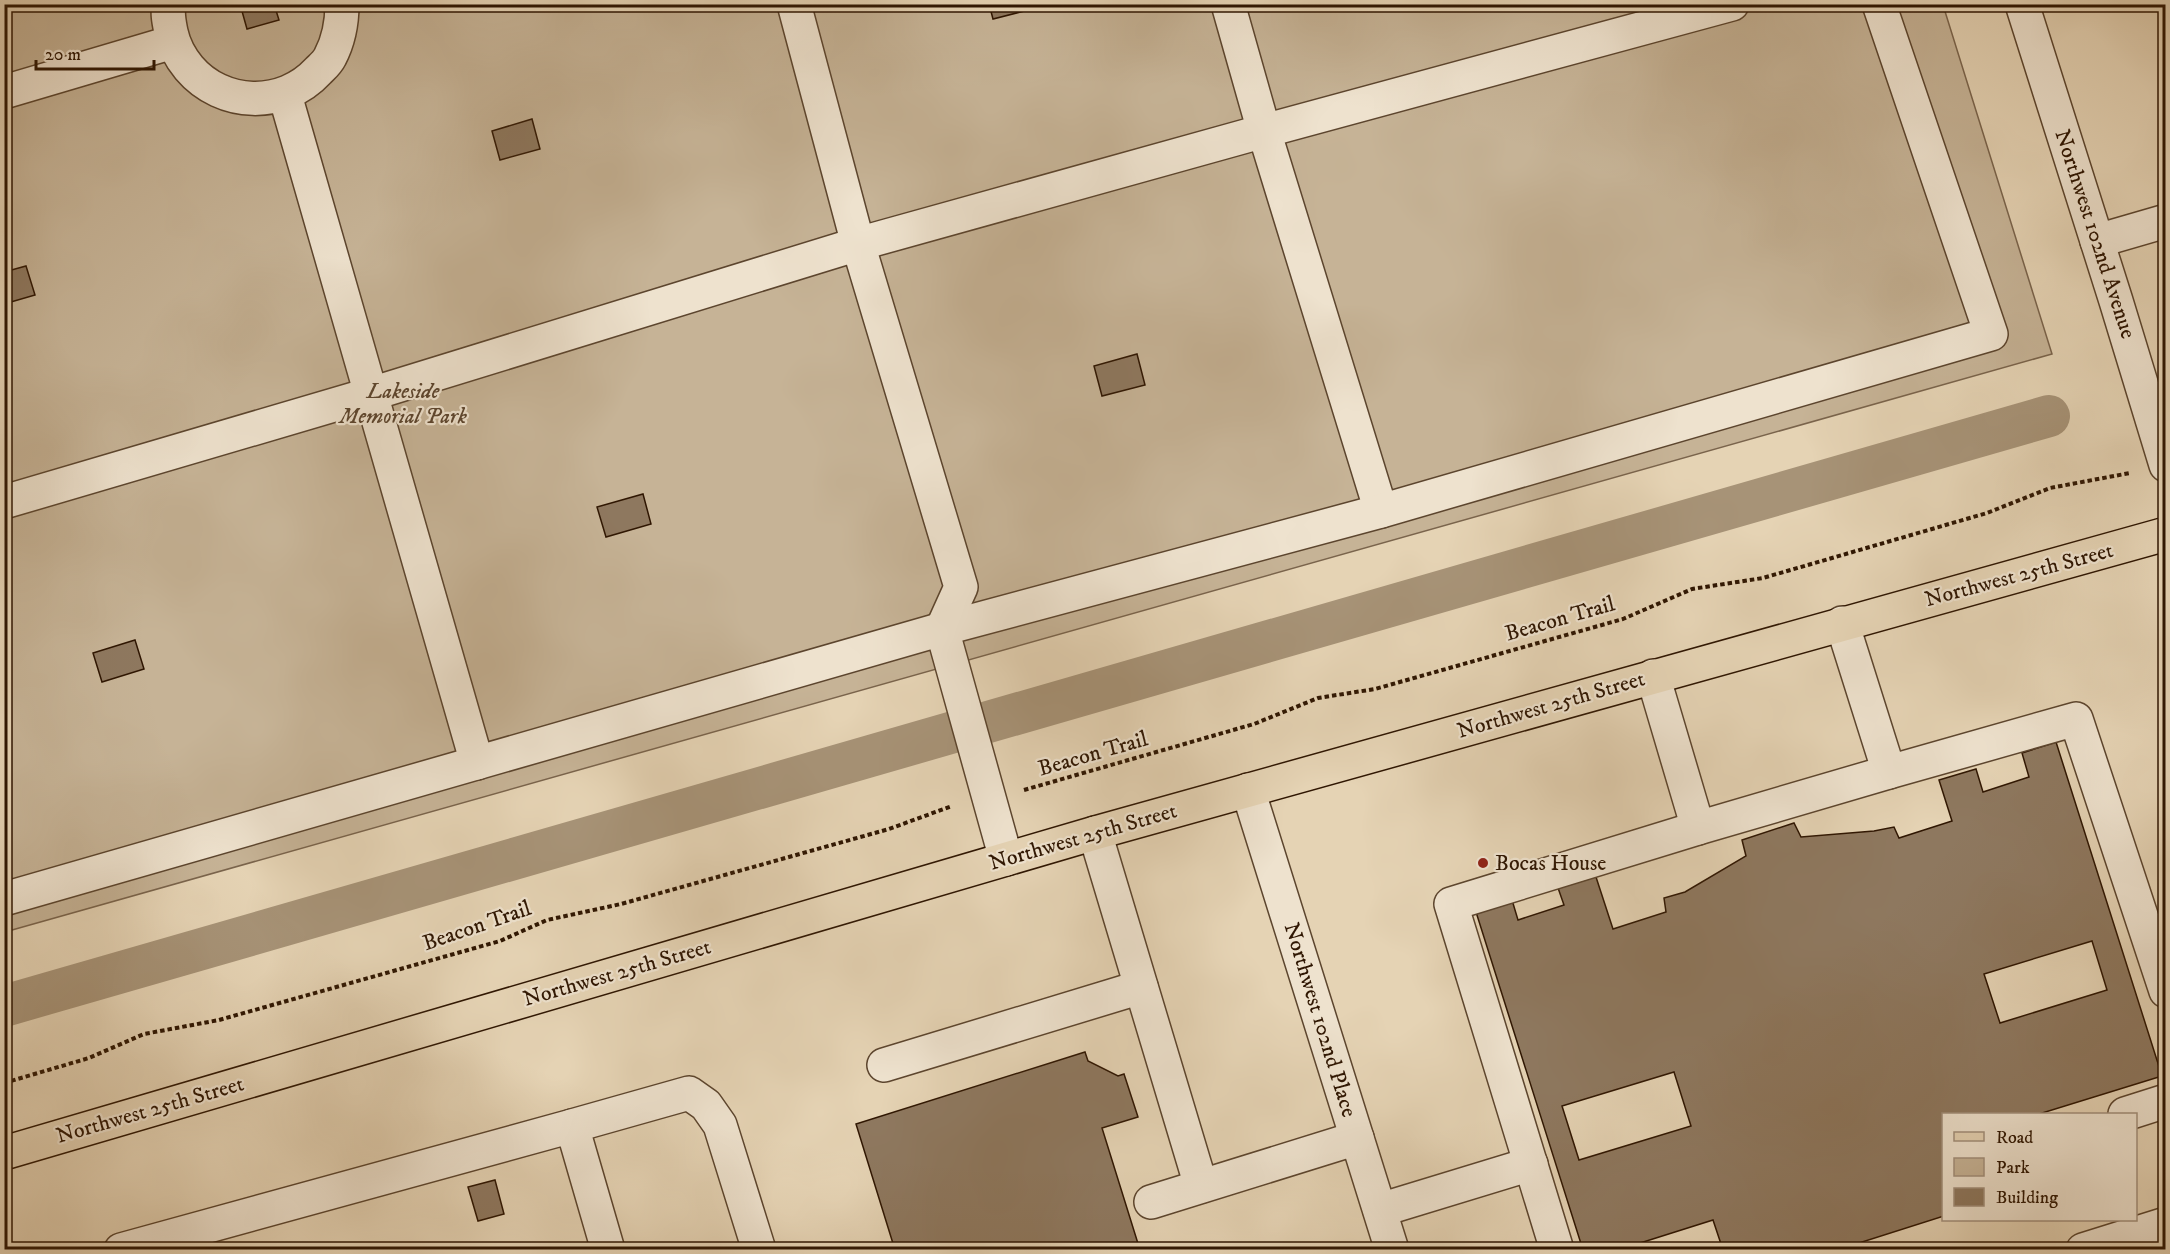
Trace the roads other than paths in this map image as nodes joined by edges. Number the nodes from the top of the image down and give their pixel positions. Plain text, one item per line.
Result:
1 (169, 4) edge
2 (342, 4) edge
3 (794, 4) edge
4 (1228, 4) edge
5 (1732, 4) edge
6 (1879, 4) edge
7 (2022, 4) edge
8 (173, 42) junction
9 (4, 92) edge
10 (285, 95) junction
11 (1264, 131) junction
12 (2166, 221) edge
13 (2097, 241) junction
14 (858, 244) junction
15 (371, 394) junction
16 (2166, 465) edge
17 (4, 502) edge
18 (1381, 511) junction
19 (2166, 534) edge
20 (1842, 623) junction
21 (942, 629) junction
22 (1653, 676) junction
23 (477, 763) junction
24 (1889, 772) junction
25 (1248, 790) junction
26 (1698, 828) junction
27 (1095, 833) junction
28 (1005, 859) junction
29 (4, 899) edge
30 (2163, 972) edge
31 (1141, 987) junction
32 (884, 1065) dead end
33 (2166, 1101) edge
34 (2128, 1113) edge
35 (572, 1126) junction
36 (1357, 1138) junction
37 (4, 1153) edge
38 (1531, 1164) junction
39 (1201, 1186) junction
40 (1151, 1202) dead end
41 (1380, 1210) junction
42 (2166, 1224) edge
43 (121, 1250) edge
44 (608, 1250) edge
45 (759, 1250) edge
46 (1392, 1250) edge
47 (1557, 1250) edge
48 (2083, 1250) edge

1 - 8 street
2 - 10 street
3 - 14 street
4 - 11 street
5 - 11 street
6 - 18 street
7 - 13 street, Northwest 102nd Avenue
8 - 9 street
8 - 10 street
10 - 15 street
11 - 14 street
11 - 18 street
12 - 13 street
13 - 16 street, Northwest 102nd Avenue
14 - 15 street
14 - 21 street
15 - 17 street
15 - 23 street
18 - 21 street
19 - 20 main road, Northwest 25th Street
20 - 22 main road, Northwest 25th Street
20 - 24 street
21 - 23 street
21 - 28 street
22 - 25 main road, Northwest 25th Street
22 - 26 street
23 - 29 street
24 - 26 street
24 - 30 street
25 - 27 main road, Northwest 25th Street
25 - 36 street, Northwest 102nd Place
26 - 38 street
27 - 28 main road, Northwest 25th Street
27 - 31 street
28 - 37 main road, Northwest 25th Street
31 - 32 street
31 - 39 street
33 - 34 street
35 - 43 street
35 - 44 street
35 - 45 street
36 - 39 street
36 - 41 street, Northwest 102nd Place
38 - 41 street
38 - 47 street
39 - 40 street
41 - 46 street, Northwest 102nd Place
42 - 48 street

